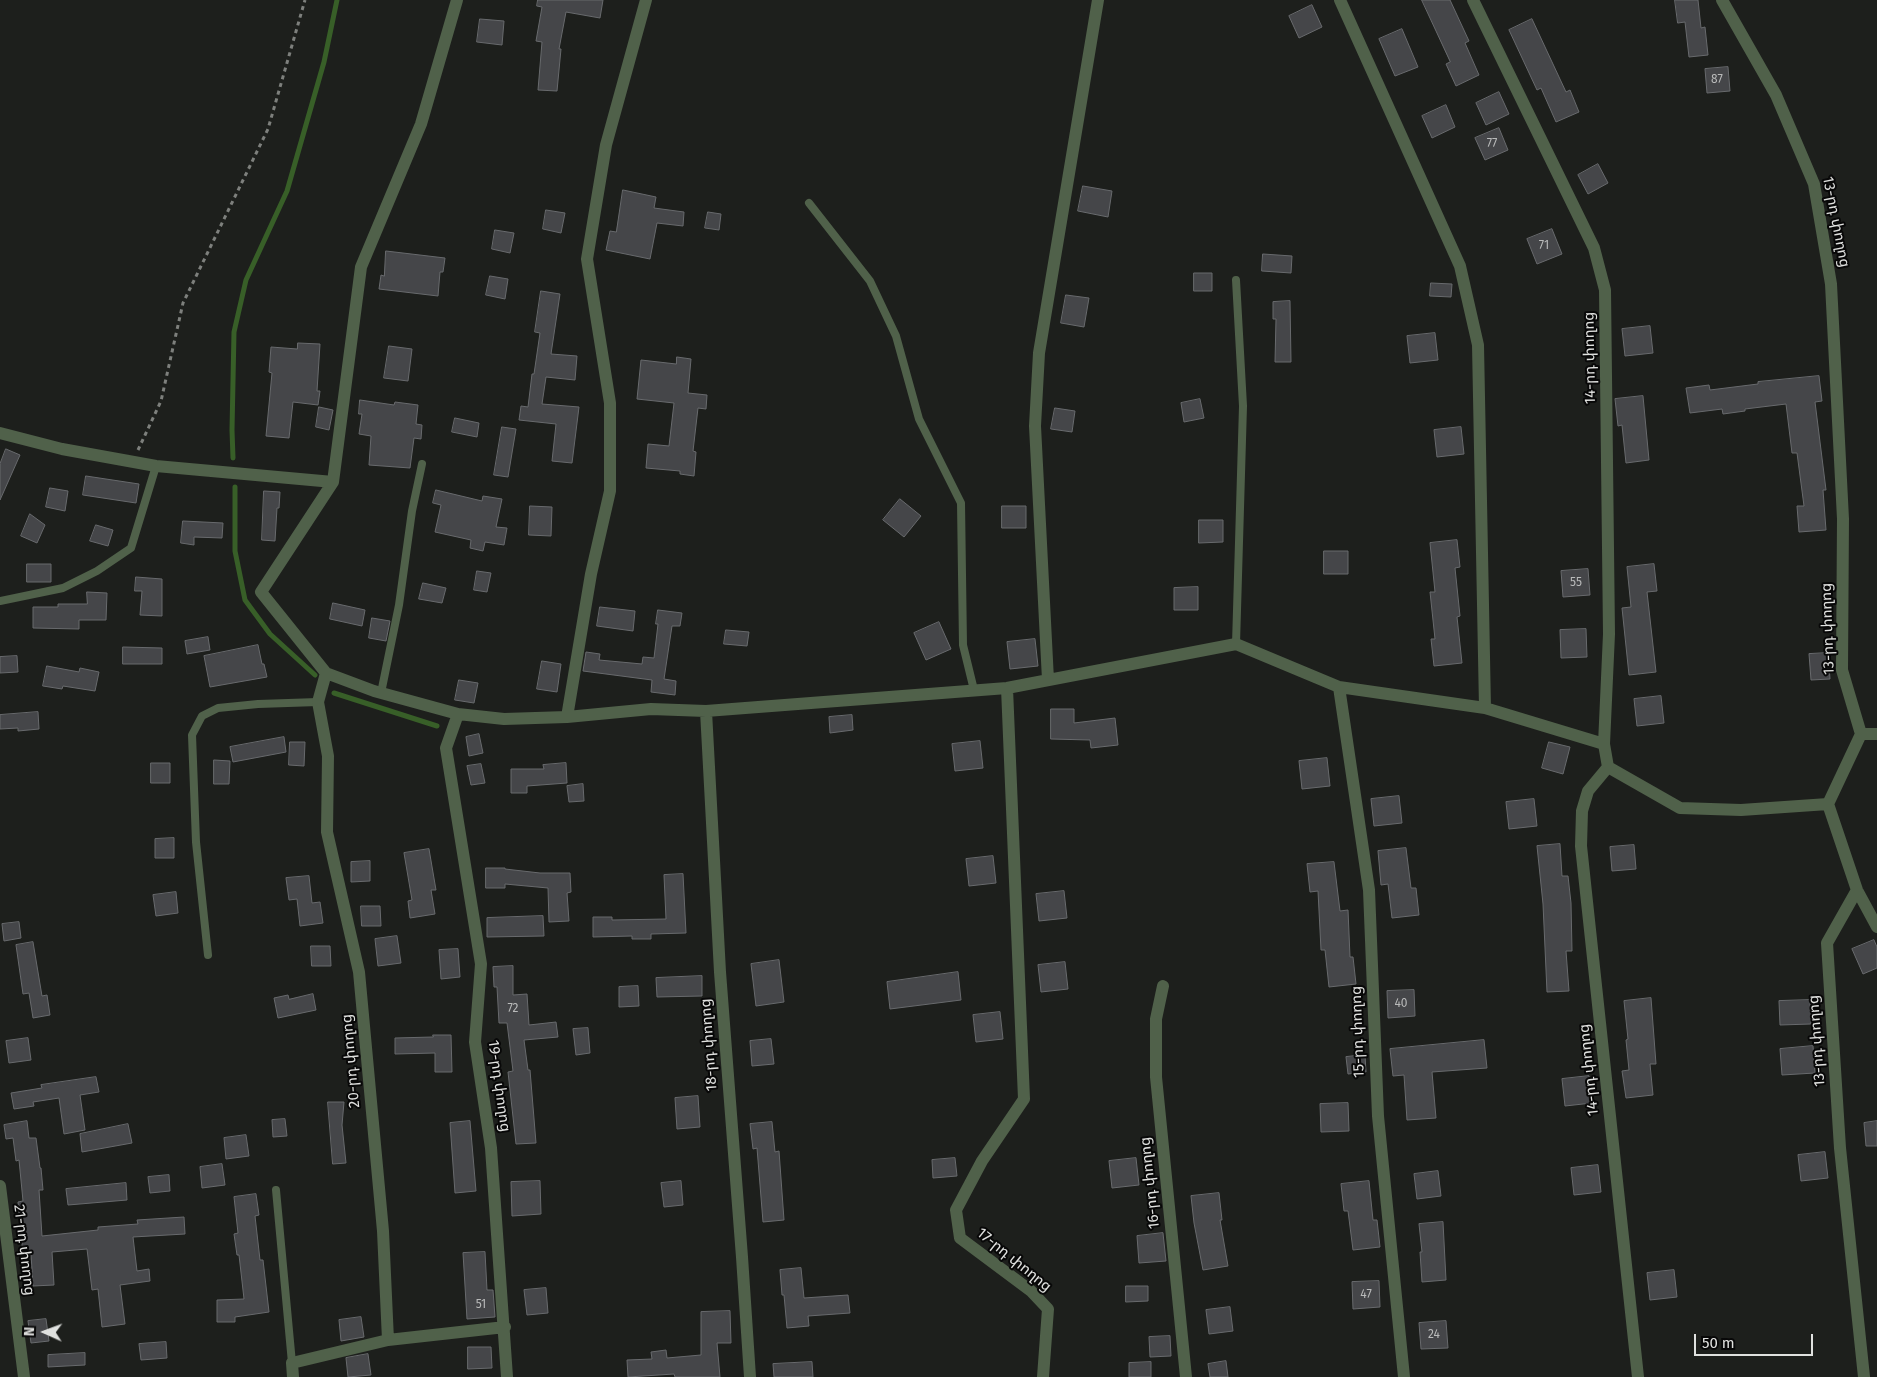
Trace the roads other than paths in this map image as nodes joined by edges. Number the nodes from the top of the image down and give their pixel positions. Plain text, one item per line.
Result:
1 (457, 0) edge
2 (646, 0) edge
3 (1098, 0) edge
4 (1340, 0) edge
5 (1473, 0) edge
6 (1722, 0) edge
7 (809, 203) dead end
8 (1236, 280) dead end
9 (0, 433) edge
10 (422, 464) dead end
11 (156, 466) junction
12 (333, 482) junction
13 (0, 601) edge
14 (1236, 644) junction
15 (326, 673) junction
16 (1048, 680) junction
17 (1339, 687) junction
18 (1008, 688) junction
19 (974, 690) junction
20 (380, 693) junction
21 (318, 702) junction
22 (1485, 708) junction
23 (706, 711) junction
24 (458, 714) junction
25 (567, 717) junction
26 (1861, 734) junction
27 (1877, 734) edge
28 (1604, 744) junction
29 (1608, 767) junction
30 (1828, 804) junction
31 (1857, 890) junction
32 (1877, 927) edge
33 (208, 955) dead end
34 (1162, 986) dead end
35 (0, 1186) edge
36 (276, 1190) dead end
37 (505, 1327) junction
38 (388, 1340) junction
39 (292, 1364) junction
40 (24, 1377) edge
41 (292, 1377) edge
42 (507, 1377) edge
43 (750, 1377) edge
44 (1044, 1377) edge
45 (1186, 1377) edge
46 (1404, 1377) edge
47 (1638, 1377) edge
48 (1864, 1377) edge

1 - 12 street
2 - 25 street
3 - 16 street
4 - 22 street
5 - 28 street, 14-րդ փողոց
6 - 26 street, 13-րդ փողոց
7 - 19 lane
8 - 14 lane
9 - 11 street
10 - 20 lane
11 - 12 street
11 - 13 lane
12 - 15 street
14 - 16 street
14 - 17 street
15 - 20 street
15 - 21 street, 20-րդ փողոց
16 - 18 street
17 - 22 street
17 - 46 street, 15-րդ փողոց
18 - 19 street
18 - 44 street, 17-րդ փողոց
19 - 23 street
20 - 24 street
21 - 33 lane
21 - 38 street, 20-րդ փողոց
22 - 28 street
23 - 25 street
23 - 43 street, 18-րդ փողոց
24 - 25 street
24 - 37 street, 19-րդ փողոց
26 - 27 street
26 - 30 street
28 - 29 street, 14-րդ փողոց
29 - 30 street
29 - 47 street, 14-րդ փողոց
30 - 31 street
31 - 32 street
31 - 48 street, 13-րդ փողոց
34 - 45 street, 16-րդ փողոց
35 - 40 street, 21-րդ փողոց
36 - 39 lane
37 - 38 street
37 - 42 street, 19-րդ փողոց
38 - 39 street
39 - 41 street

